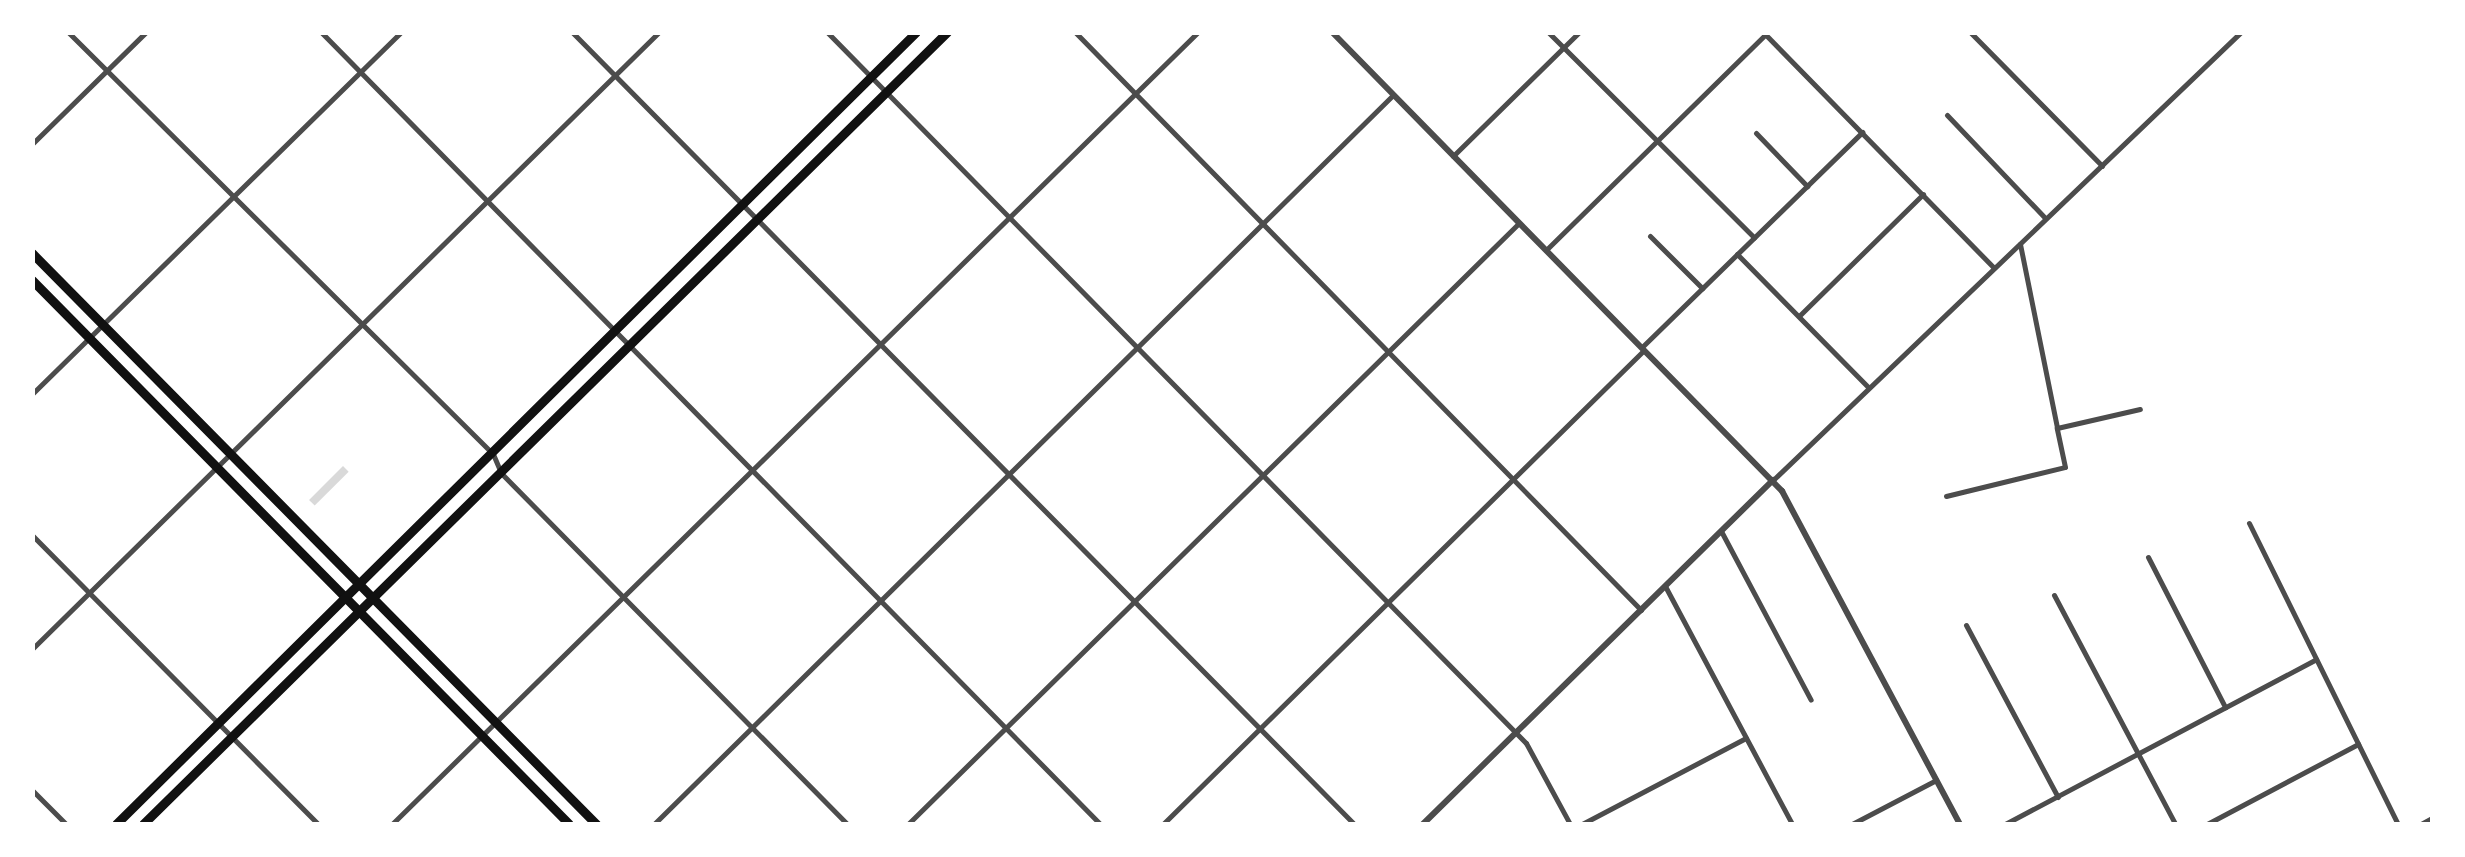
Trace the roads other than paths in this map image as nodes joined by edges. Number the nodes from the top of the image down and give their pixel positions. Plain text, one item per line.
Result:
1 (68, 32) edge
2 (146, 32) edge
3 (321, 32) edge
4 (400, 32) edge
5 (572, 32) edge
6 (659, 32) edge
7 (827, 32) edge
8 (916, 32) edge
9 (947, 32) edge
10 (1075, 32) edge
11 (1198, 32) edge
12 (1332, 32) edge
13 (1548, 32) edge
14 (1579, 32) edge
15 (1970, 32) edge
16 (2240, 32) edge
17 (1766, 33) edge
18 (1564, 48) junction
19 (106, 72) junction
20 (360, 72) junction
21 (615, 76) junction
22 (871, 77) junction
23 (886, 92) junction
24 (1135, 94) junction
25 (1393, 94) junction
26 (1947, 115) dead end
27 (1862, 132) junction
28 (1756, 134) dead end
29 (1658, 142) junction
30 (32, 144) edge
31 (1453, 156) junction
32 (2102, 166) junction
33 (1807, 186) junction
34 (1923, 194) junction
35 (232, 199) junction
36 (487, 202) junction
37 (742, 206) junction
38 (1010, 218) junction
39 (2046, 219) junction
40 (757, 220) junction
41 (1262, 223) junction
42 (1519, 223) junction
43 (1650, 236) dead end
44 (1754, 237) junction
45 (2020, 244) junction
46 (1546, 250) junction
47 (32, 253) edge
48 (1738, 254) junction
49 (1994, 268) junction
50 (32, 280) edge
51 (1702, 288) junction
52 (1799, 316) junction
53 (104, 324) junction
54 (359, 328) junction
55 (615, 332) junction
56 (90, 338) junction
57 (880, 345) junction
58 (630, 346) junction
59 (1136, 346) junction
60 (1643, 349) junction
61 (1388, 352) junction
62 (1869, 388) junction
63 (32, 394) edge
64 (2140, 409) dead end
65 (2057, 428) junction
66 (231, 454) junction
67 (493, 454) junction
68 (217, 467) junction
69 (752, 471) junction
70 (501, 473) junction
71 (1006, 474) junction
72 (1263, 476) junction
73 (1513, 479) junction
74 (1772, 480) junction
75 (1946, 496) dead end
76 (2250, 523) dead end
77 (300, 524) junction
78 (421, 525) junction
79 (1721, 531) junction
80 (32, 535) edge
81 (287, 538) junction
82 (434, 538) junction
83 (2148, 558) dead end
84 (360, 585) junction
85 (1665, 586) junction
86 (2054, 594) dead end
87 (92, 595) junction
88 (624, 597) junction
89 (346, 598) junction
90 (374, 599) junction
91 (878, 599) junction
92 (1134, 602) junction
93 (1388, 602) junction
94 (1641, 610) junction
95 (360, 612) junction
96 (1966, 625) dead end
97 (32, 649) edge
98 (432, 658) junction
99 (2316, 659) junction
100 (284, 660) junction
101 (418, 672) junction
102 (298, 673) junction
103 (1811, 700) dead end
104 (2225, 708) junction
105 (496, 723) junction
106 (219, 724) junction
107 (753, 728) junction
108 (1006, 728) junction
109 (1259, 730) junction
110 (1516, 732) junction
111 (482, 736) junction
112 (232, 737) junction
113 (1746, 738) junction
114 (2358, 744) junction
115 (2138, 754) junction
116 (1936, 780) junction
117 (32, 790) edge
118 (2058, 796) junction
119 (2432, 818) edge
120 (66, 824) edge
121 (116, 824) edge
122 (143, 824) edge
123 (318, 824) edge
124 (392, 824) edge
125 (569, 824) edge
126 (596, 824) edge
127 (654, 824) edge
128 (847, 824) edge
129 (908, 824) edge
130 (1100, 824) edge
131 (1163, 824) edge
132 (1354, 824) edge
133 (1423, 824) edge
134 (1570, 824) edge
135 (1582, 824) edge
136 (1792, 824) edge
137 (1852, 824) edge
138 (1960, 824) edge
139 (2005, 824) edge
140 (2175, 824) edge
141 (2207, 824) edge
142 (2398, 824) edge
143 (2421, 824) edge

1 - 19 street
2 - 19 street
3 - 20 street
4 - 20 street
5 - 21 street
6 - 21 street
7 - 22 street
8 - 22 main road
9 - 23 main road
10 - 24 street
11 - 24 street
12 - 25 street
13 - 18 street
14 - 18 street
15 - 32 street
16 - 32 street
17 - 27 street
17 - 29 street
18 - 29 street
18 - 31 street
19 - 30 street
19 - 35 street
20 - 35 street
20 - 36 street
21 - 36 street
21 - 37 street
22 - 23 street
22 - 37 main road
23 - 38 street
23 - 40 main road
24 - 38 street
24 - 41 street
25 - 31 street
25 - 41 street
26 - 39 street
27 - 33 street
27 - 34 street
28 - 33 street
29 - 44 street
29 - 46 street
31 - 42 street
32 - 39 street
33 - 44 street
34 - 49 street
34 - 52 street
35 - 53 street
35 - 54 street
36 - 54 street
36 - 55 street
37 - 40 street
37 - 55 main road
38 - 57 street
38 - 59 street
39 - 45 street
40 - 57 street
40 - 58 main road
41 - 59 street
41 - 61 street
42 - 46 street
42 - 61 street
43 - 51 street
44 - 48 street
45 - 49 street
45 - 65 street
46 - 60 street
47 - 53 main road
48 - 51 street
48 - 52 street
49 - 62 street
50 - 56 main road
51 - 60 street
52 - 62 street
53 - 56 street
53 - 66 main road
54 - 66 street
54 - 67 street
55 - 58 street
55 - 67 main road
56 - 63 street
56 - 68 main road
57 - 69 street
57 - 71 street
58 - 69 street
58 - 70 main road
59 - 71 street
59 - 72 street
60 - 73 street
60 - 74 street
61 - 72 street
61 - 73 street
62 - 74 street
64 - 65 street
65 - 75 street
66 - 68 street
66 - 77 main road
67 - 70 street
67 - 78 main road
68 - 81 main road
68 - 87 street
69 - 88 street
69 - 91 street
70 - 82 main road
70 - 88 street
71 - 91 street
71 - 92 street
72 - 92 street
72 - 93 street
73 - 93 street
73 - 94 street
74 - 79 street
74 - 116 street
76 - 99 street
77 - 81 main road
77 - 84 main road
78 - 82 main road
78 - 84 main road
79 - 85 street
79 - 103 street
80 - 87 street
81 - 89 main road
82 - 90 main road
83 - 104 street
84 - 89 main road
84 - 90 main road
85 - 94 street
85 - 113 street
86 - 115 street
87 - 97 street
87 - 106 street
88 - 105 street
88 - 107 street
89 - 95 main road
89 - 100 main road
90 - 95 main road
90 - 98 main road
91 - 107 street
91 - 108 street
92 - 108 street
92 - 109 street
93 - 109 street
93 - 110 street
94 - 110 street
95 - 101 main road
95 - 102 main road
96 - 118 street
98 - 101 main road
98 - 105 main road
99 - 104 street
99 - 114 street
100 - 102 main road
100 - 106 main road
101 - 111 main road
102 - 112 main road
104 - 115 street
105 - 111 street
105 - 126 main road
106 - 112 street
106 - 121 main road
107 - 127 street
107 - 128 street
108 - 129 street
108 - 130 street
109 - 131 street
109 - 132 street
110 - 133 street
110 - 134 street
111 - 124 street
111 - 125 main road
112 - 122 main road
112 - 123 street
113 - 135 street
113 - 136 street
114 - 141 street
114 - 142 street
115 - 118 street
115 - 140 street
116 - 137 street
116 - 138 street
117 - 120 street
118 - 139 street
119 - 143 street

